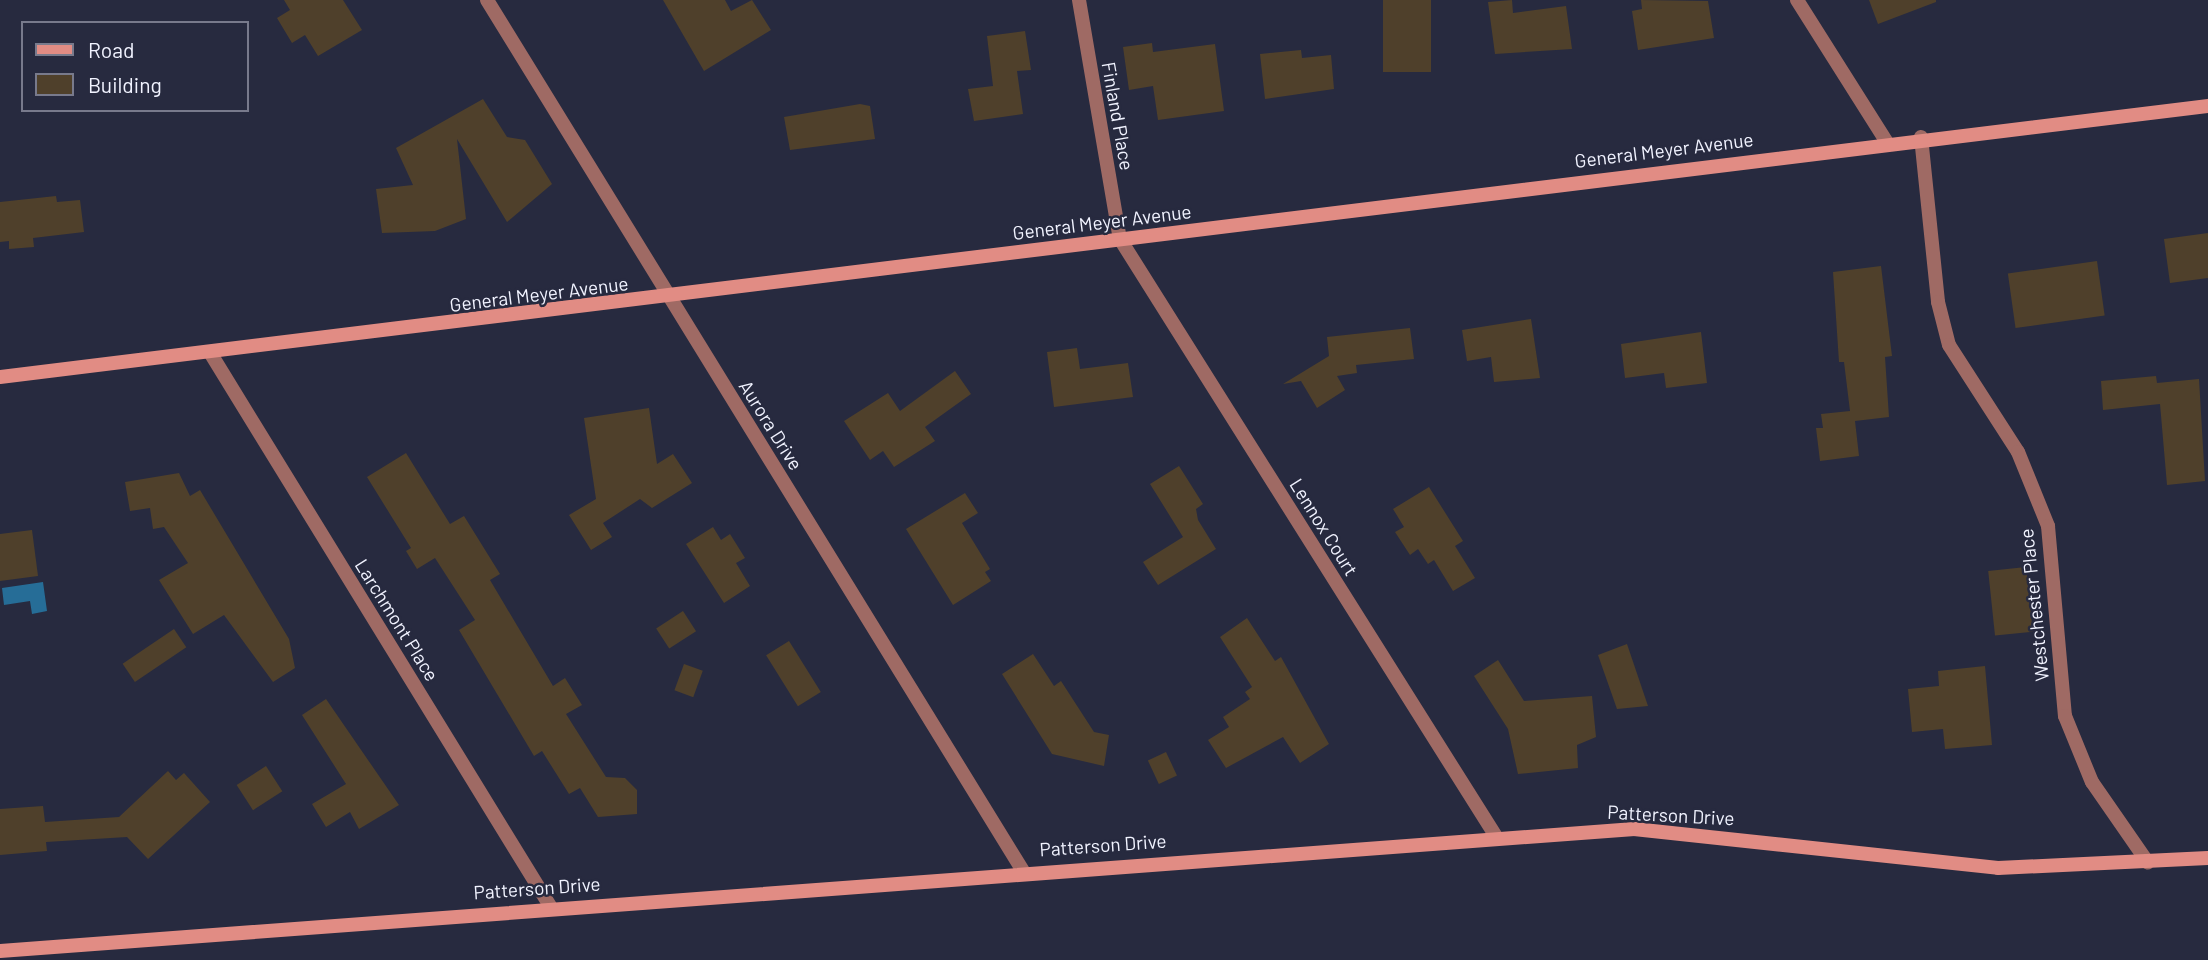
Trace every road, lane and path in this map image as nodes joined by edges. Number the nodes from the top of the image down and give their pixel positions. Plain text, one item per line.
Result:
1 (487, 0) edge
2 (1079, 0) edge
3 (1797, 0) edge
4 (2208, 106) edge
5 (1921, 137) junction
6 (1886, 141) junction
7 (1120, 239) junction
8 (670, 298) junction
9 (211, 354) junction
10 (0, 377) edge
11 (1495, 835) junction
12 (2208, 858) edge
13 (2148, 863) junction
14 (1023, 871) junction
15 (550, 906) junction
16 (0, 951) edge

1 - 8 street, Aurora Drive
2 - 7 street, Finland Place
3 - 6 street
4 - 5 street, General Meyer Avenue
5 - 6 street, General Meyer Avenue
5 - 13 street, Westchester Place
6 - 7 street, General Meyer Avenue
7 - 8 street, General Meyer Avenue
7 - 11 street, Lennox Court
8 - 9 street, General Meyer Avenue
8 - 14 street, Aurora Drive
9 - 10 street, General Meyer Avenue
9 - 15 street, Larchmont Place
11 - 13 street, Patterson Drive
11 - 14 street, Patterson Drive
12 - 13 street, Patterson Drive
14 - 15 street, Patterson Drive
15 - 16 street, Patterson Drive

